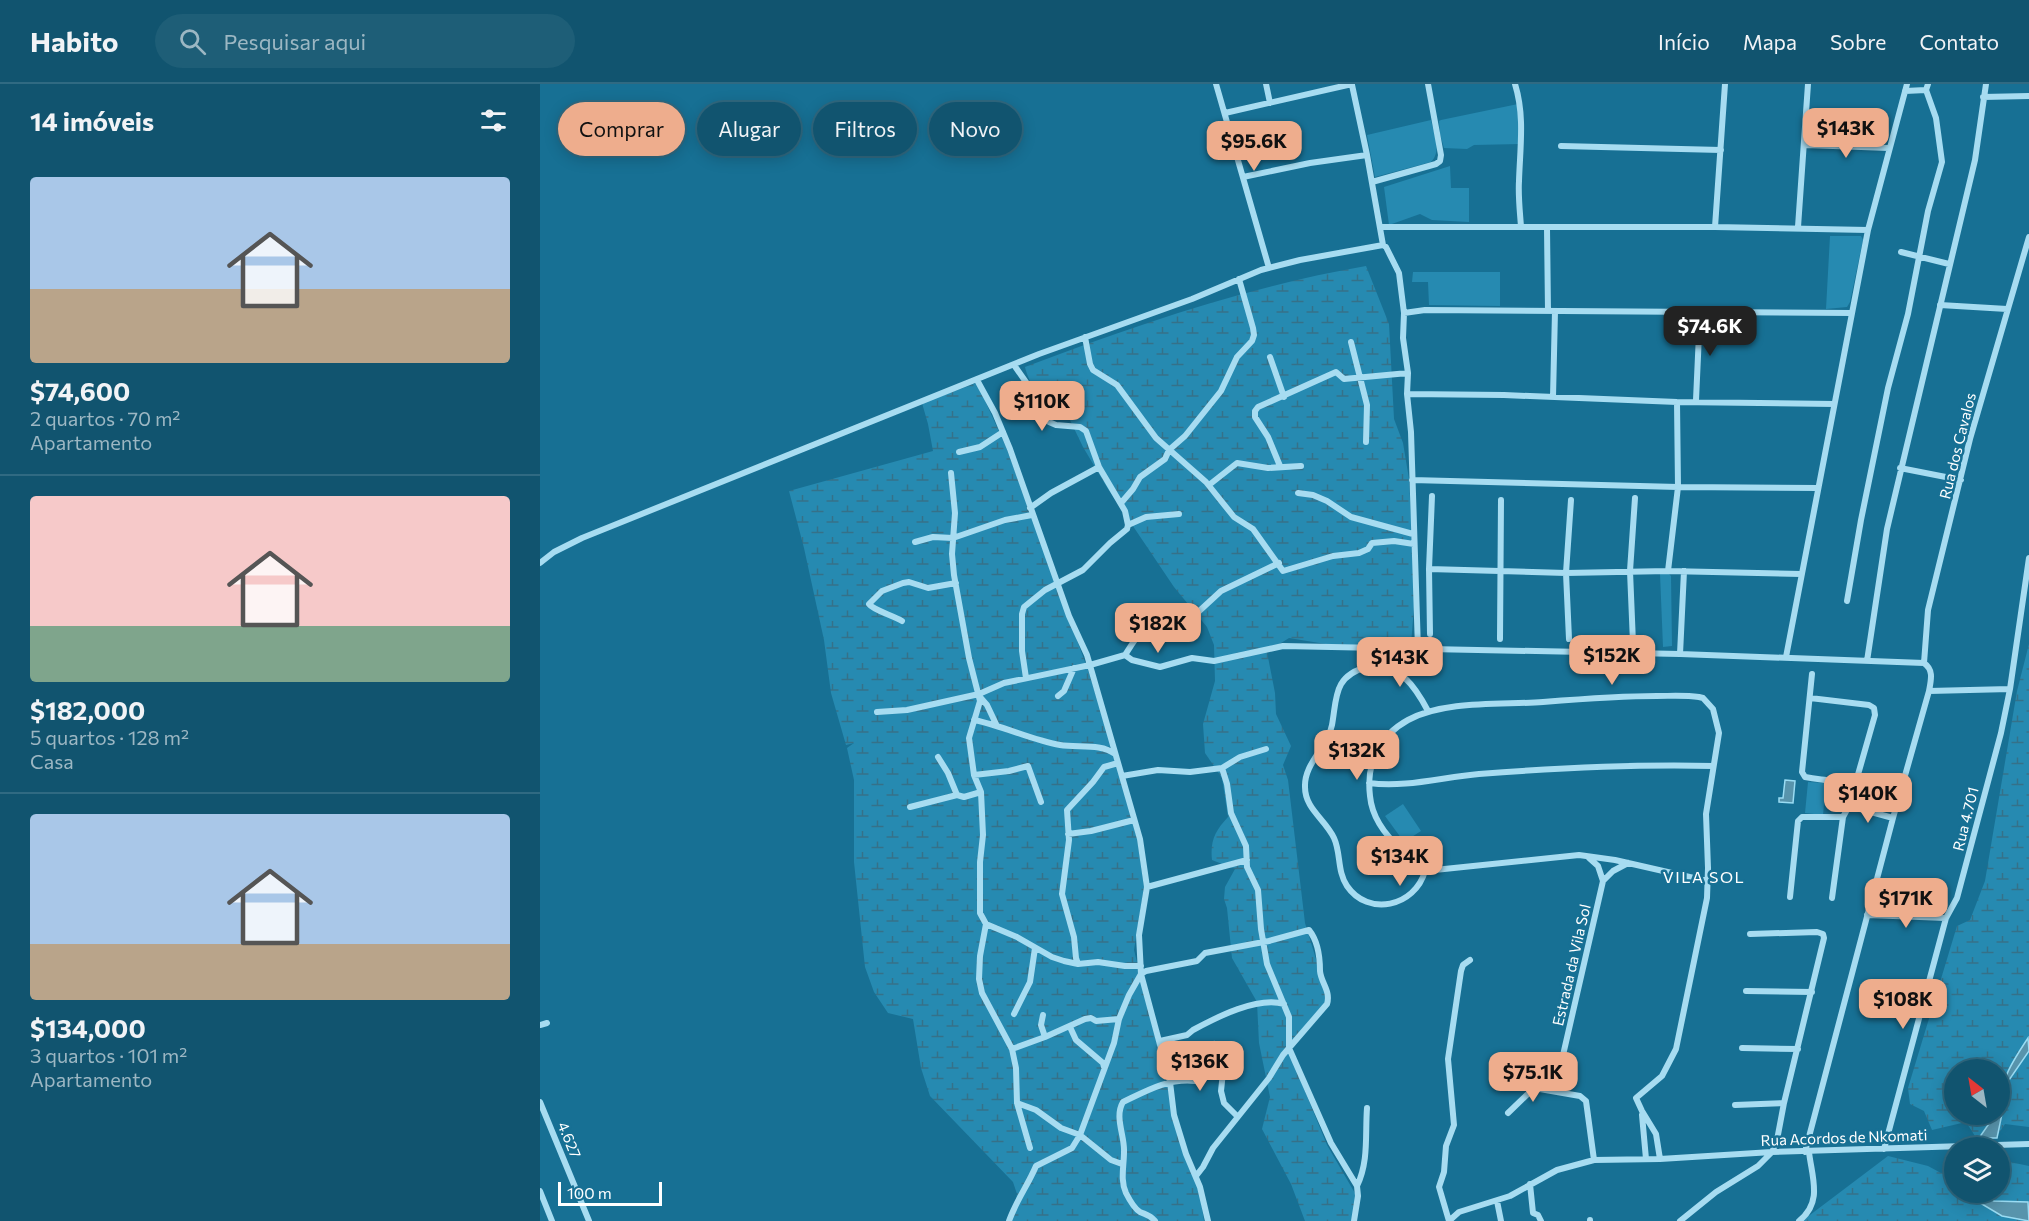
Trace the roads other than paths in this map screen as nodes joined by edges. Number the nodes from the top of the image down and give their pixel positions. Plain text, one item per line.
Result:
1 (1216, 84) edge
2 (1266, 84) edge
3 (1428, 84) edge
4 (1515, 84) edge
5 (1725, 84) edge
6 (1808, 84) edge
7 (1986, 84) edge
8 (1352, 85) edge
9 (1927, 87) edge
10 (1906, 88) edge
11 (2029, 96) edge
12 (1983, 97) junction
13 (1270, 103) junction
14 (1225, 113) junction
15 (1805, 145) junction
16 (1561, 147) dead end
17 (1889, 148) junction
18 (1721, 150) junction
19 (1367, 155) junction
20 (1243, 177) junction
21 (1371, 182) junction
22 (1715, 226) junction
23 (1380, 227) junction
24 (1521, 227) junction
25 (1798, 227) junction
26 (1547, 228) junction
27 (1868, 230) junction
28 (2029, 237) edge
29 (1383, 245) junction
30 (2027, 251) edge
31 (1901, 252) dead end
32 (1919, 258) junction
33 (1949, 264) junction
34 (1269, 267) junction
35 (1239, 279) junction
36 (1940, 305) junction
37 (2007, 309) junction
38 (1552, 312) junction
39 (1700, 312) junction
40 (1404, 313) junction
41 (1852, 313) junction
42 (1085, 337) junction
43 (1351, 342) dead end
44 (1270, 357) dead end
45 (1014, 364) junction
46 (1408, 373) junction
47 (1361, 376) junction
48 (977, 380) junction
49 (1407, 394) junction
50 (1284, 396) junction
51 (1553, 397) junction
52 (1696, 400) junction
53 (1677, 402) junction
54 (1834, 404) junction
55 (1003, 432) junction
56 (1366, 442) dead end
57 (1169, 450) junction
58 (959, 453) dead end
59 (1280, 466) junction
60 (1301, 466) dead end
61 (1098, 467) junction
62 (1900, 468) junction
63 (951, 473) dead end
64 (1412, 480) junction
65 (1960, 480) junction
66 (1209, 485) junction
67 (1678, 487) junction
68 (1818, 488) junction
69 (1298, 493) dead end
70 (1431, 496) dead end
71 (1635, 498) dead end
72 (1502, 500) dead end
73 (1571, 500) dead end
74 (1121, 503) junction
75 (1031, 512) junction
76 (1179, 514) dead end
77 (1128, 525) junction
78 (1413, 534) junction
79 (953, 538) junction
80 (915, 542) dead end
81 (1414, 544) junction
82 (2029, 558) edge
83 (540, 563) edge
84 (1279, 563) junction
85 (1429, 569) junction
86 (1499, 571) junction
87 (1630, 571) junction
88 (1668, 571) junction
89 (1684, 571) junction
90 (1566, 573) junction
91 (1801, 574) junction
92 (956, 583) junction
93 (1057, 583) junction
94 (1848, 601) dead end
95 (902, 621) dead end
96 (1430, 634) dead end
97 (1500, 639) dead end
98 (1569, 639) dead end
99 (1633, 644) dead end
100 (1418, 649) junction
101 (1680, 654) junction
102 (1125, 655) junction
103 (1786, 657) junction
104 (1867, 661) junction
105 (1924, 663) junction
106 (1090, 665) junction
107 (1074, 668) junction
108 (1812, 674) dead end
109 (1026, 678) junction
110 (2010, 689) junction
111 (1929, 691) junction
112 (980, 695) junction
113 (1058, 696) dead end
114 (1810, 698) junction
115 (1428, 711) junction
116 (877, 712) dead end
117 (974, 720) junction
118 (996, 724) junction
119 (1266, 749) dead end
120 (1115, 754) junction
121 (938, 757) dead end
122 (1118, 763) junction
123 (1713, 766) junction
124 (1222, 768) junction
125 (974, 775) junction
126 (1122, 776) junction
127 (1369, 783) junction
128 (981, 792) junction
129 (957, 795) junction
130 (1041, 802) dead end
131 (1849, 806) junction
132 (910, 807) dead end
133 (1843, 817) junction
134 (1893, 818) junction
135 (1134, 820) junction
136 (1068, 834) junction
137 (1586, 856) junction
138 (1247, 860) junction
139 (1630, 863) junction
140 (1425, 871) junction
141 (1604, 881) junction
142 (1707, 881) junction
143 (1147, 887) junction
144 (1790, 897) dead end
145 (1832, 898) dead end
146 (1867, 915) junction
147 (1946, 918) junction
148 (986, 924) junction
149 (1750, 934) dead end
150 (1262, 942) junction
151 (1035, 948) junction
152 (1470, 960) dead end
153 (1078, 964) junction
154 (1141, 966) junction
155 (1141, 974) junction
156 (1746, 991) dead end
157 (1812, 992) junction
158 (1284, 1004) junction
159 (1014, 1014) dead end
160 (1043, 1015) dead end
161 (1119, 1019) junction
162 (1070, 1027) junction
163 (1045, 1037) junction
164 (1160, 1041) junction
165 (1214, 1044) dead end
166 (1289, 1048) junction
167 (1742, 1048) dead end
168 (1012, 1049) junction
169 (1798, 1049) junction
170 (1104, 1067) junction
171 (1197, 1067) dead end
172 (1170, 1082) junction
173 (1555, 1090) junction
174 (540, 1102) edge
175 (1017, 1103) junction
176 (1784, 1104) junction
177 (1735, 1105) dead end
178 (1367, 1108) dead end
179 (1642, 1111) junction
180 (1508, 1113) dead end
181 (1237, 1116) junction
182 (1080, 1135) junction
183 (2029, 1144) edge
184 (2010, 1145) edge
185 (1030, 1148) dead end
186 (1944, 1148) edge
187 (1884, 1149) junction
188 (1772, 1152) junction
189 (1807, 1152) junction
190 (1646, 1159) junction
191 (1594, 1160) junction
192 (1660, 1160) junction
193 (1122, 1164) junction
194 (1196, 1176) junction
195 (1530, 1184) junction
196 (1357, 1186) junction
197 (540, 1191) edge
198 (1497, 1201) junction
199 (552, 1221) edge
200 (589, 1221) edge
201 (1010, 1221) edge
202 (1155, 1221) edge
203 (1208, 1221) edge
204 (1354, 1221) edge
205 (1449, 1221) edge
206 (1501, 1221) edge
207 (1541, 1221) edge
208 (1680, 1221) edge
209 (1799, 1221) edge

1 - 14 street
2 - 13 street
3 - 21 street
4 - 24 street
5 - 18 street
6 - 15 street
7 - 12 street
8 - 13 street
8 - 19 street
9 - 10 street
9 - 32 street
10 - 17 street
11 - 12 street
12 - 33 street
13 - 14 street
14 - 20 street
15 - 17 street
15 - 25 street
16 - 18 street
17 - 27 street
18 - 22 street
19 - 20 street
19 - 21 street
20 - 34 street
21 - 23 street
22 - 25 street
22 - 26 street
23 - 24 street
23 - 29 street
24 - 26 street
25 - 27 street
26 - 38 street
27 - 41 street
28 - 30 street, Rua dos Cavalos
29 - 34 street
29 - 40 street
30 - 37 street, Rua dos Cavalos
31 - 32 street
32 - 33 street
32 - 94 street
33 - 36 street
34 - 35 street
35 - 42 street
35 - 57 street
36 - 37 street
36 - 62 street
37 - 65 street, Rua dos Cavalos
38 - 39 street
38 - 40 street
38 - 51 street
39 - 41 street
39 - 52 street
40 - 46 street
41 - 54 street
42 - 45 street
42 - 57 street
43 - 47 street
44 - 50 street
45 - 48 street
45 - 61 street
46 - 47 street
46 - 49 street
47 - 50 street
47 - 56 street
48 - 55 street
48 - 83 street
49 - 51 street
49 - 64 street
50 - 59 street
51 - 53 street
52 - 53 street
52 - 54 street
53 - 67 street
54 - 68 street
55 - 58 street
55 - 75 street
57 - 66 street
57 - 74 street
59 - 60 street
59 - 66 street
61 - 74 street
61 - 75 street
62 - 65 street
62 - 104 street
63 - 79 street
64 - 67 street
64 - 78 street
65 - 105 street, Rua dos Cavalos
66 - 84 street
67 - 68 street
67 - 88 street
68 - 91 street
69 - 78 street
70 - 85 street
71 - 87 street
72 - 86 street
73 - 90 street
74 - 77 street
75 - 79 street
75 - 93 street
76 - 77 street
77 - 93 street
78 - 81 street
79 - 80 street
79 - 92 street
81 - 84 street
81 - 100 street
82 - 110 street, Rua 4.701
84 - 102 street
85 - 86 street
85 - 96 street
86 - 90 street
86 - 97 street
87 - 88 street
87 - 90 street
87 - 99 street
88 - 89 street
89 - 91 street
89 - 101 street
90 - 98 street
91 - 103 street
92 - 95 street
92 - 112 street
93 - 106 street
93 - 109 street
100 - 101 street
100 - 102 street
101 - 103 street
102 - 106 street
103 - 104 street
104 - 105 street
105 - 111 street, Rua dos Cavalos
106 - 107 street
106 - 120 street
107 - 109 street
107 - 113 street
108 - 114 street
109 - 112 street
110 - 111 street
110 - 147 street, Rua 4.701
111 - 134 street
112 - 116 street
112 - 117 street
112 - 118 street
114 - 131 street
114 - 131 street
115 - 123 street
115 - 127 street
115 - 140 street
117 - 118 street
117 - 125 street
118 - 120 street
119 - 124 street
120 - 122 street
121 - 129 street
122 - 126 street
122 - 136 street
123 - 127 street
123 - 142 street
124 - 126 street
124 - 138 street
125 - 128 street
125 - 130 street
126 - 135 street
127 - 140 street
128 - 129 street
128 - 148 street
129 - 132 street
131 - 133 street
131 - 134 street
133 - 144 street
133 - 145 street
134 - 146 street
135 - 136 street
135 - 143 street
136 - 153 street
137 - 139 street
137 - 140 street
137 - 141 street
138 - 143 street
138 - 150 street
139 - 141 street
139 - 142 street
141 - 173 street, Estrada da Vila Sol
142 - 179 street
143 - 154 street
146 - 147 street
146 - 189 street
147 - 187 street, Rua 4.701
148 - 151 street
148 - 168 street
149 - 157 street
150 - 155 street
150 - 158 street
150 - 166 street
151 - 153 street
151 - 159 street
152 - 205 street
153 - 154 street
154 - 155 street
155 - 161 street
155 - 164 street
156 - 157 street
157 - 169 street
158 - 164 street
158 - 166 street
160 - 163 street
161 - 162 street
161 - 170 street
162 - 163 street
162 - 170 street
163 - 168 street
164 - 172 street
165 - 181 street
166 - 181 street
166 - 196 street
167 - 169 street
168 - 175 street
169 - 176 street
170 - 182 street
171 - 172 street
172 - 193 street
172 - 194 street
173 - 180 street
173 - 191 street
174 - 200 street, 4.627
175 - 182 street
175 - 185 street
176 - 177 street
176 - 188 street
178 - 196 street
179 - 190 street
179 - 192 street
181 - 194 street
182 - 193 street
182 - 201 street
183 - 184 street, Rua Acordos de Nkomati
186 - 187 street, Rua Acordos de Nkomati
187 - 189 street, Rua Acordos de Nkomati
188 - 189 street, Rua Acordos de Nkomati
188 - 192 street, Rua Acordos de Nkomati
188 - 208 street
189 - 209 street
190 - 191 street, Rua Acordos de Nkomati
190 - 192 street, Rua Acordos de Nkomati
191 - 195 street, Rua Acordos de Nkomati
193 - 202 street
194 - 203 street
195 - 198 street, Rua Acordos de Nkomati
195 - 207 street
196 - 204 street
197 - 199 street
198 - 205 street, Rua Acordos de Nkomati
198 - 206 street

